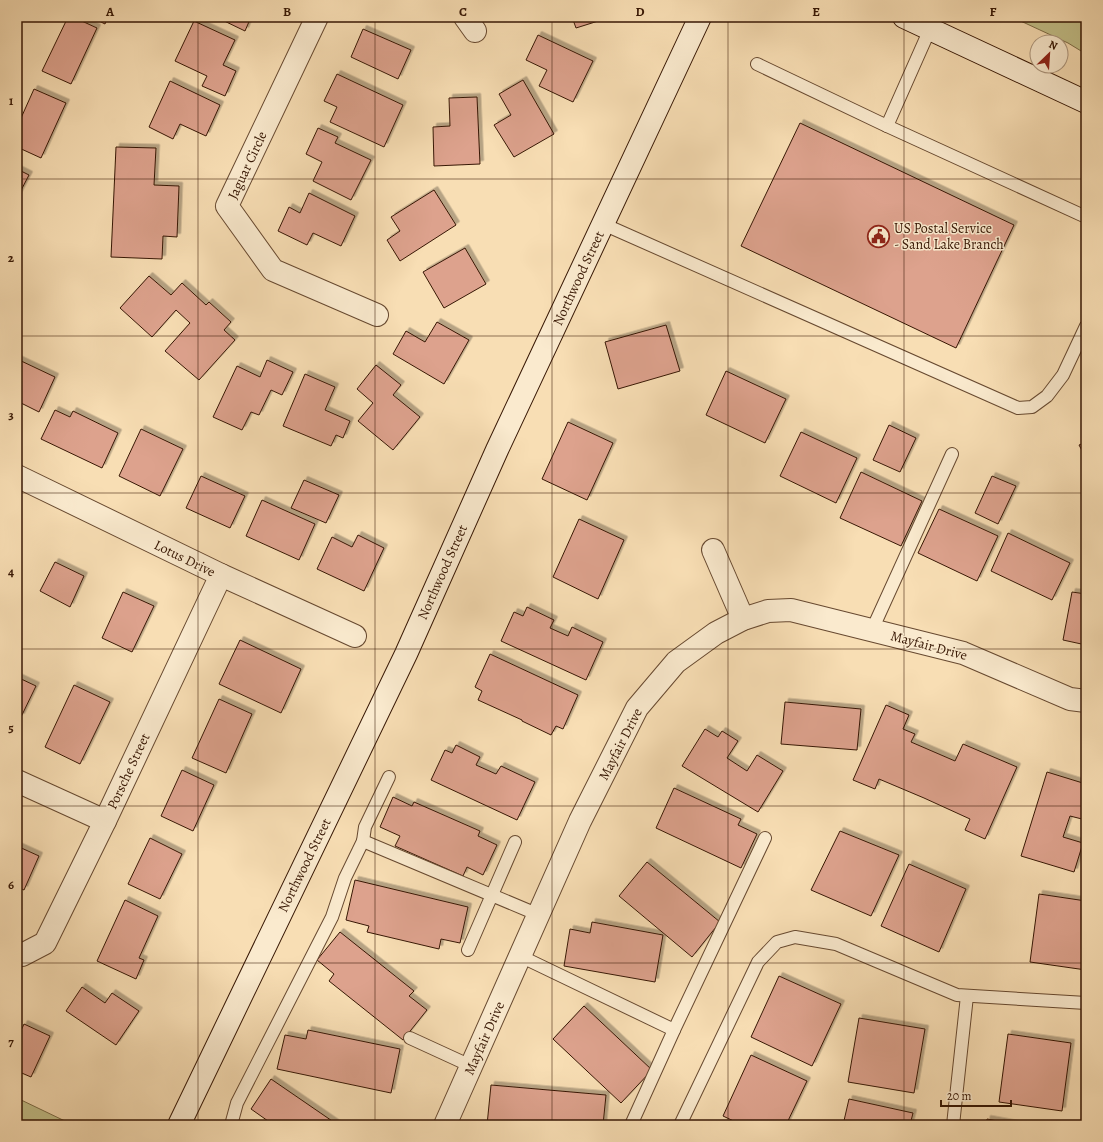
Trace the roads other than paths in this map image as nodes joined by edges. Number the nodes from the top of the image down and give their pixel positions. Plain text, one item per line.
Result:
1 (318, 17) edge
2 (700, 17) edge
3 (904, 17) edge
4 (930, 29) junction
5 (757, 64) dead end
6 (1086, 102) edge
7 (887, 126) junction
8 (1086, 217) edge
9 (603, 224) junction
10 (377, 315) dead end
11 (1086, 326) edge
12 (952, 454) dead end
13 (17, 476) edge
14 (713, 550) dead end
15 (221, 575) junction
16 (743, 619) junction
17 (872, 630) junction
18 (355, 636) dead end
19 (1086, 701) edge
20 (389, 777) dead end
21 (17, 782) edge
22 (105, 821) junction
23 (765, 838) dead end
24 (363, 841) junction
25 (515, 842) dead end
26 (492, 895) junction
27 (539, 914) junction
28 (468, 950) dead end
29 (22, 955) dead end
30 (520, 956) junction
31 (967, 996) junction
32 (1086, 1003) edge
33 (674, 1030) junction
34 (410, 1038) dead end
35 (471, 1066) junction
36 (179, 1125) edge
37 (231, 1125) edge
38 (445, 1125) edge
39 (630, 1125) edge
40 (680, 1125) edge
41 (953, 1125) edge

1 - 10 street, Jaguar Circle
2 - 9 street, Northwood Street
3 - 4 street
4 - 6 street
4 - 7 lane
5 - 7 lane
7 - 8 lane
9 - 11 lane
9 - 36 street, Northwood Street
12 - 17 lane
13 - 15 street, Lotus Drive
14 - 16 street
15 - 18 street, Lotus Drive
15 - 22 street, Porsche Street
16 - 17 street, Mayfair Drive
16 - 27 street, Mayfair Drive
17 - 19 street, Mayfair Drive
20 - 24 lane
21 - 22 street
22 - 29 street, Porsche Street
23 - 33 lane
24 - 26 lane
24 - 37 lane
25 - 26 lane
26 - 27 lane
26 - 28 lane
27 - 30 street, Mayfair Drive
30 - 33 lane
30 - 35 street, Mayfair Drive
31 - 32 lane
31 - 40 lane
31 - 41 lane
33 - 39 lane
34 - 35 lane
35 - 38 street, Mayfair Drive

